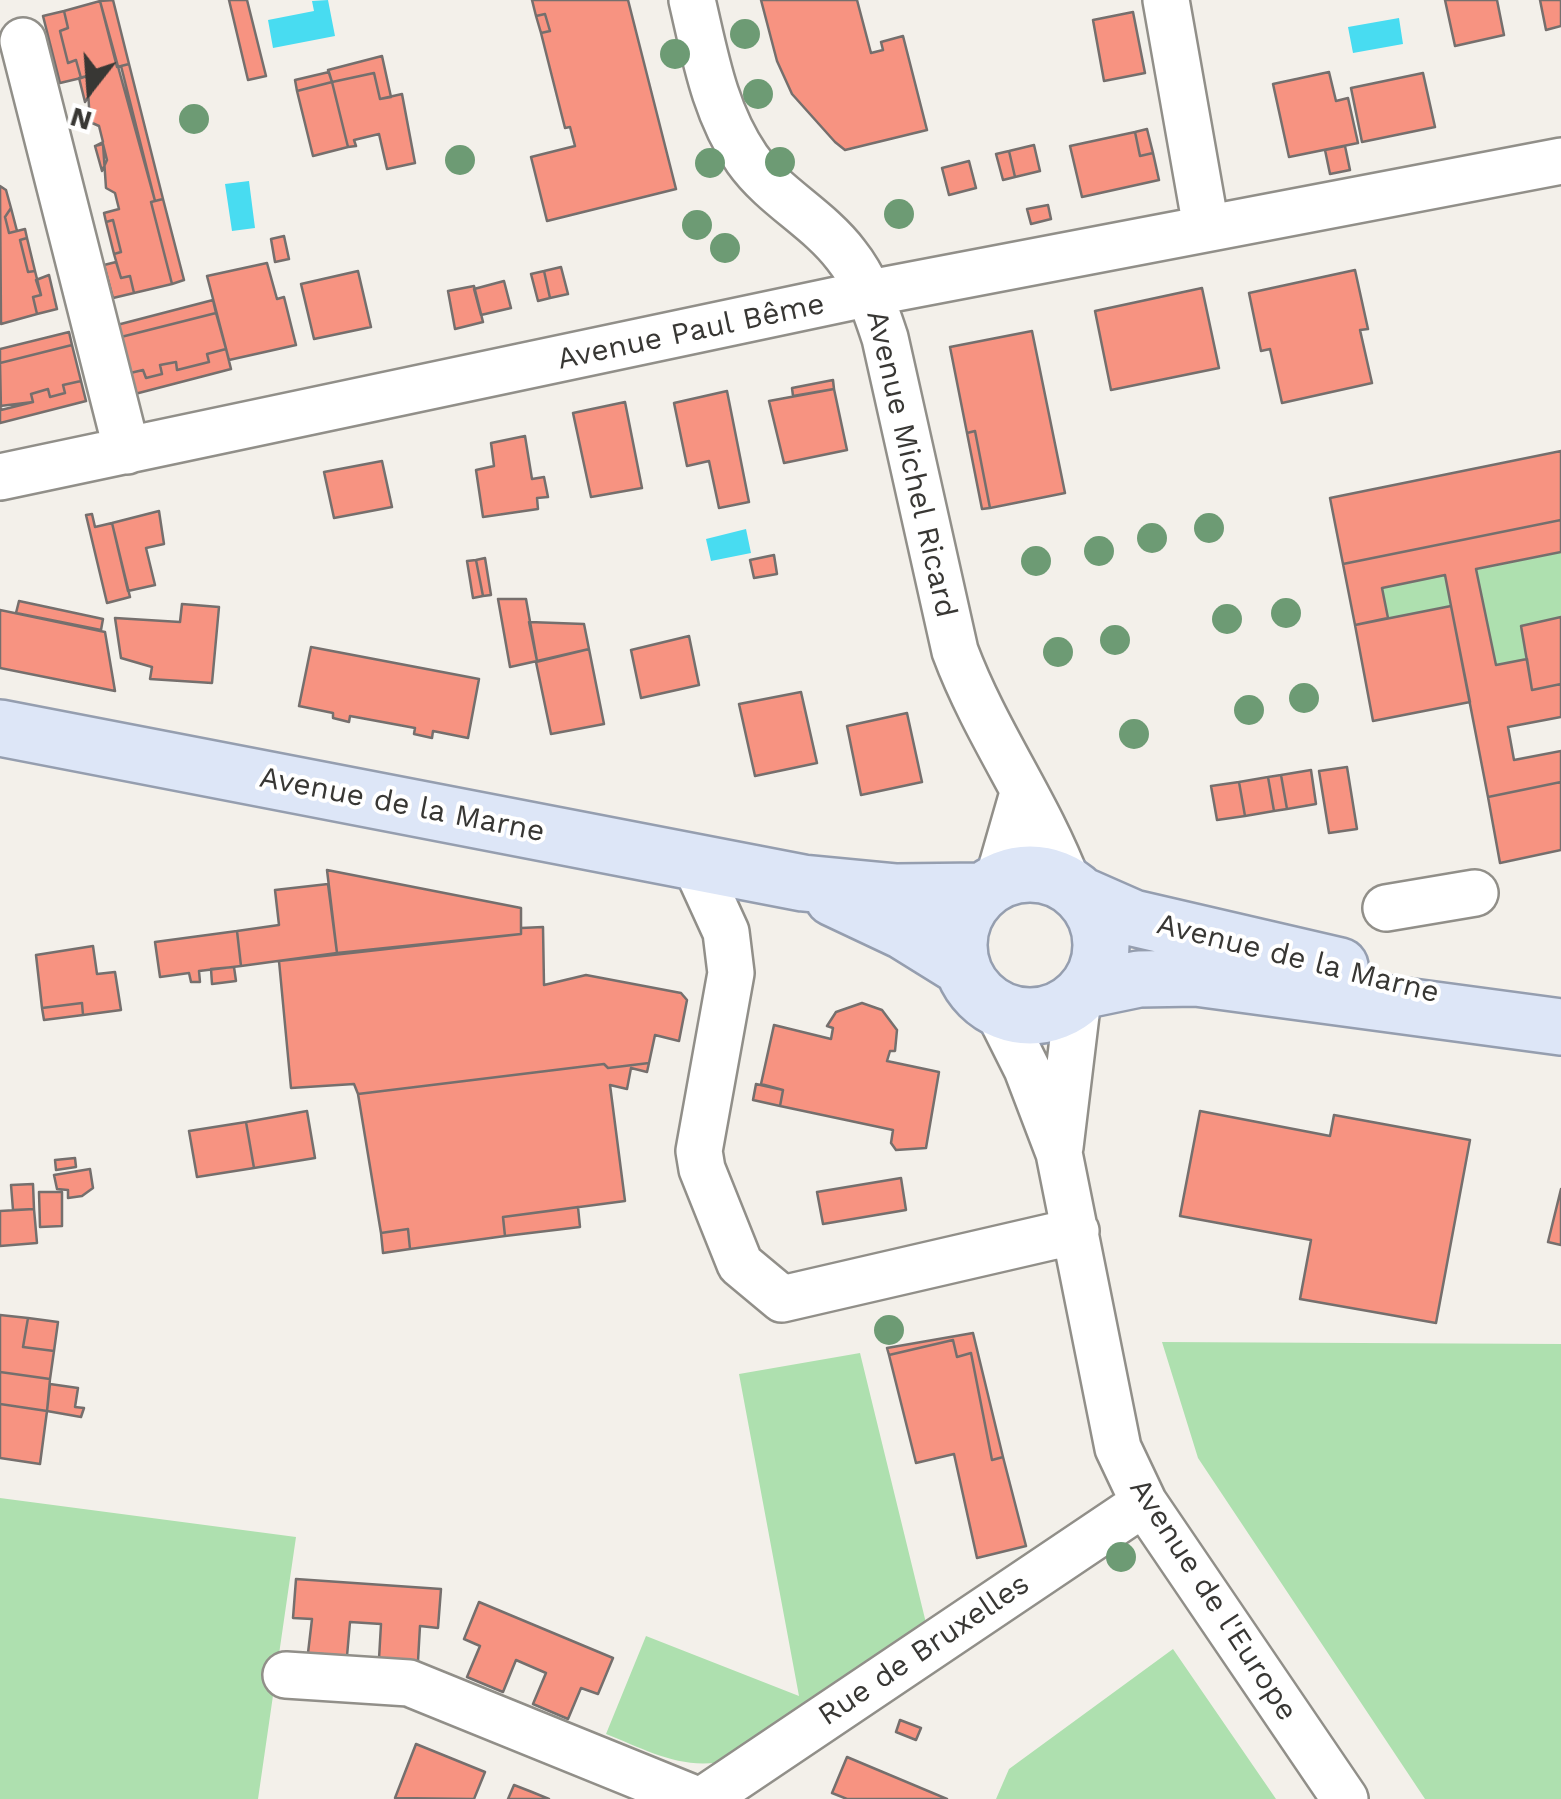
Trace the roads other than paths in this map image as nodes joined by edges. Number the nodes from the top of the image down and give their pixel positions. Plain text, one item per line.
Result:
1 (692, 0) edge
2 (1166, 0) edge
3 (24, 41) dead end
4 (1561, 161) edge
5 (1206, 227) junction
6 (870, 293) junction
7 (127, 451) junction
8 (0, 477) edge
9 (0, 728) edge
10 (1024, 793) junction
11 (694, 862) junction
12 (804, 883) junction
13 (990, 885) junction
14 (1075, 889) junction
15 (1476, 892) dead end
16 (1386, 908) dead end
17 (962, 966) junction
18 (1082, 994) junction
19 (997, 1009) junction
20 (1538, 1023) edge
21 (1059, 1154) junction
22 (1076, 1231) junction
23 (1144, 1503) junction
24 (286, 1675) dead end
25 (695, 1799) edge
26 (704, 1799) edge
27 (1345, 1799) edge

1 - 6 street, Avenue Michel Ricard
2 - 5 street
3 - 7 street
4 - 5 street, Avenue Paul Bême
5 - 6 street, Avenue Paul Bême
6 - 7 street, Avenue Paul Bême
6 - 10 street, Avenue Michel Ricard
7 - 8 street, Avenue Paul Bême
9 - 11 main road, Avenue de la Marne
10 - 13 street
10 - 14 street, Avenue Michel Ricard
11 - 12 main road, Avenue de la Marne
11 - 22 street
12 - 13 main road, Avenue de la Marne
12 - 17 main road, Avenue de la Marne
13 - 14 main road
13 - 17 main road
14 - 18 main road
14 - 20 main road, Avenue de la Marne
15 - 16 street
17 - 19 main road
18 - 19 main road
18 - 20 main road, Avenue de la Marne
18 - 21 street, Avenue de l'Europe
19 - 21 street, Avenue de l'Europe
21 - 22 street, Avenue de l'Europe
22 - 23 street, Avenue de l'Europe
23 - 26 street, Rue de Bruxelles
23 - 27 street, Avenue de l'Europe
24 - 25 street

